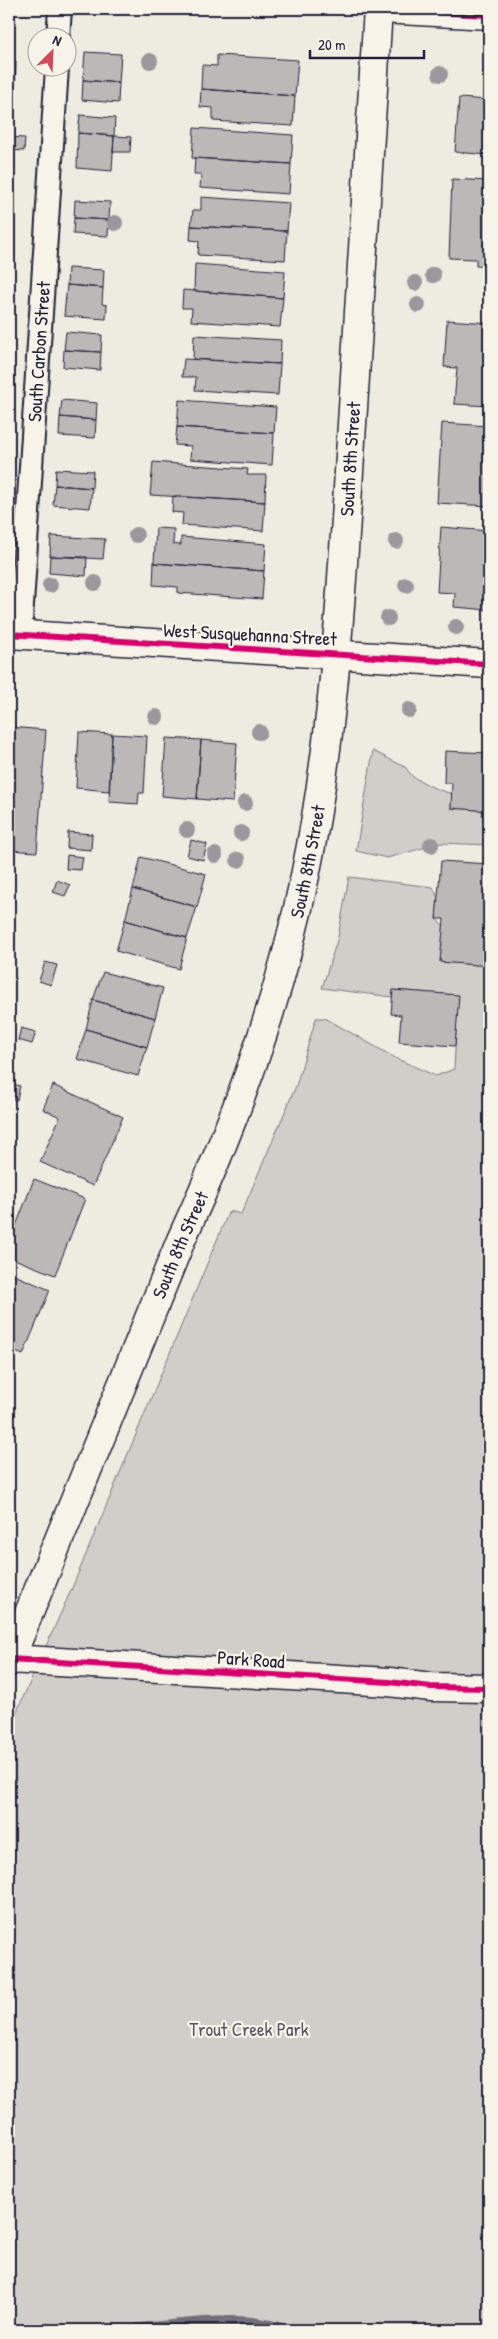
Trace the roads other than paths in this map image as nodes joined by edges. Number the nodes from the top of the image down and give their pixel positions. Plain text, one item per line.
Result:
1 (60, 9) edge
2 (380, 9) edge
3 (489, 15) edge
4 (59, 28) edge
5 (55, 78) edge
6 (14, 635) edge
7 (338, 654) junction
8 (489, 664) edge
9 (9, 1660) edge
10 (489, 1688) edge

1 - 4 lane
2 - 3 main road
2 - 7 main road, South 8th Street
5 - 6 lane, South Carbon Street
6 - 7 main road, West Susquehanna Street
7 - 8 main road, West Susquehanna Street
7 - 9 main road, South 8th Street
9 - 10 main road, Park Road

